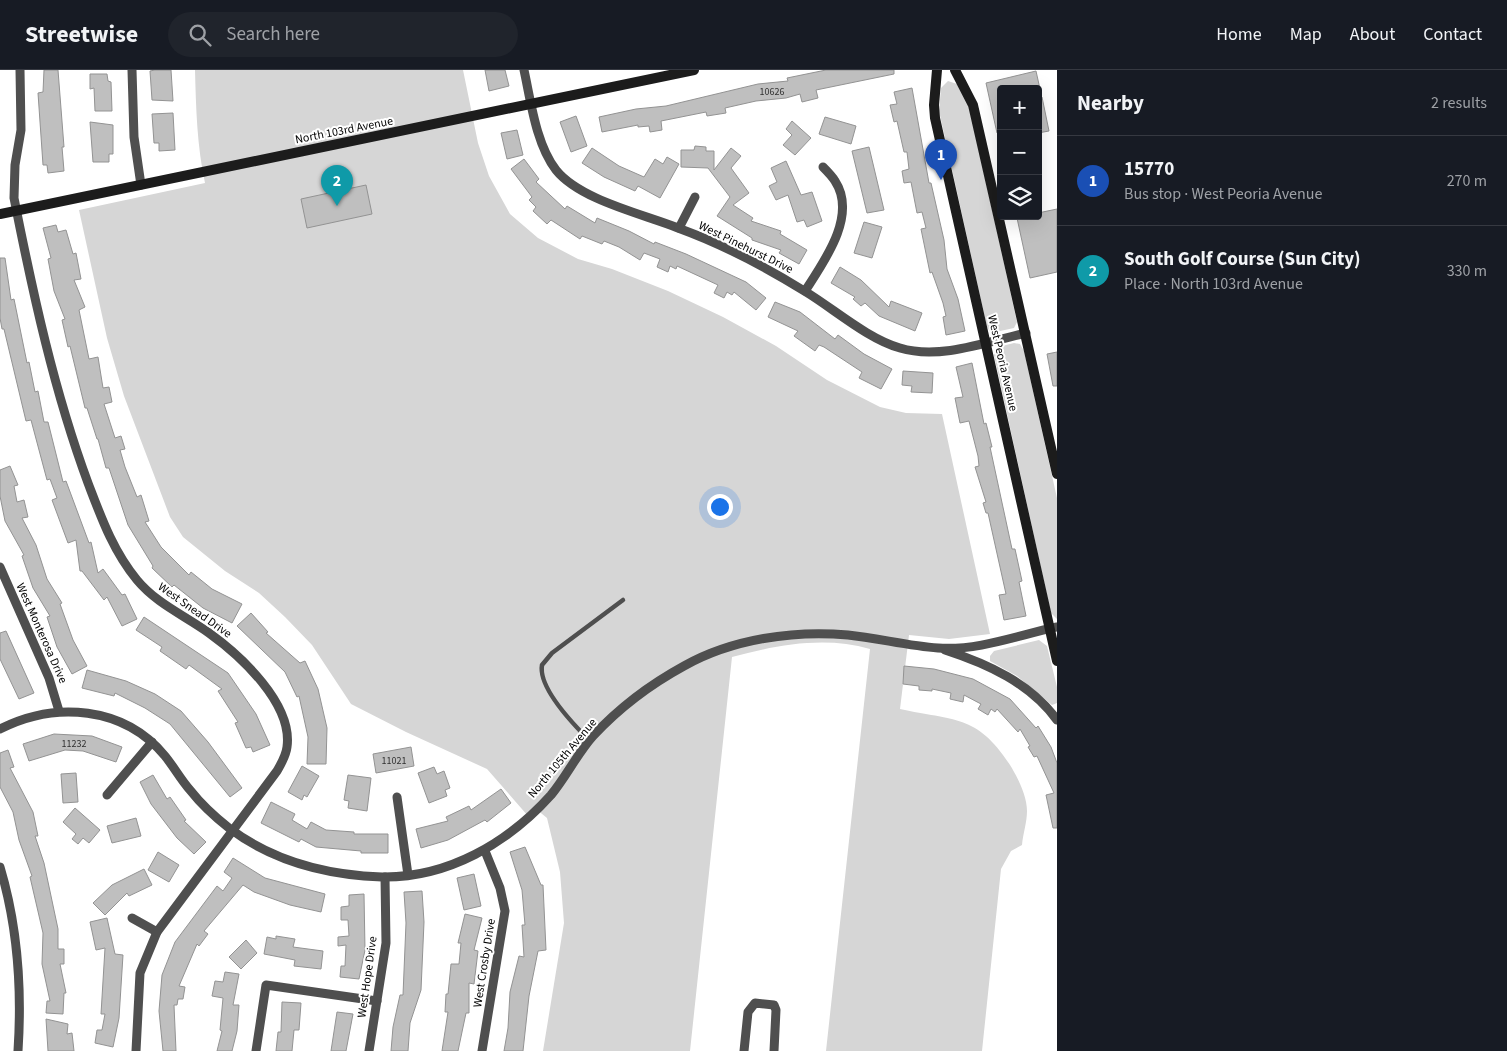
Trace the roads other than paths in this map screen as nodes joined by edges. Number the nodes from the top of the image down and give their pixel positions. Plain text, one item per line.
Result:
1 (20, 70) edge
2 (132, 70) edge
3 (524, 70) edge
4 (694, 70) edge
5 (937, 70) edge
6 (955, 70) edge
7 (649, 74) edge
8 (532, 104) junction
9 (823, 167) dead end
10 (141, 185) junction
11 (695, 197) dead end
12 (16, 211) junction
13 (0, 214) edge
14 (679, 228) junction
15 (805, 291) junction
16 (1026, 334) junction
17 (986, 342) junction
18 (1057, 474) edge
19 (0, 567) edge
20 (623, 600) dead end
21 (1053, 628) edge
22 (940, 648) junction
23 (1057, 661) edge
24 (59, 711) junction
25 (1057, 720) edge
26 (0, 729) edge
27 (590, 741) junction
28 (152, 742) junction
29 (107, 795) dead end
30 (397, 797) dead end
31 (232, 830) junction
32 (485, 851) junction
33 (1, 873) edge
34 (408, 875) junction
35 (385, 877) junction
36 (132, 918) dead end
37 (157, 932) junction
38 (377, 1001) junction
39 (18, 1051) edge
40 (136, 1051) edge
41 (256, 1051) edge
42 (369, 1051) edge
43 (482, 1051) edge
44 (744, 1051) edge
45 (774, 1051) edge

1 - 12 street, West Snead Drive
2 - 10 street
3 - 8 street, West Pinehurst Drive
4 - 7 street, North 103rd Avenue
5 - 17 street, West Peoria Avenue
6 - 16 street
7 - 8 street, North 103rd Avenue
8 - 10 street, North 103rd Avenue
8 - 14 street, West Pinehurst Drive
9 - 15 street
10 - 12 street, North 103rd Avenue
11 - 14 street
12 - 13 street, North 103rd Avenue
12 - 31 street, West Snead Drive
14 - 15 street, West Pinehurst Drive
15 - 17 street, West Pinehurst Drive
16 - 17 street, West Pinehurst Drive
16 - 18 street
17 - 21 street, West Peoria Avenue
19 - 24 street, West Monterosa Drive
20 - 27 lane
21 - 22 street, North 105th Avenue
21 - 23 street, West Peoria Avenue
22 - 25 street, North 105th Avenue
22 - 27 street, North 105th Avenue
24 - 26 street, North 105th Avenue
24 - 28 street, North 105th Avenue
27 - 32 street, North 105th Avenue
28 - 29 street
28 - 31 street, North 105th Avenue
30 - 34 street
31 - 35 street, North 105th Avenue
31 - 37 street, West Snead Drive
32 - 34 street, North 105th Avenue
32 - 43 street, West Crosby Drive
33 - 39 street
34 - 35 street, North 105th Avenue
35 - 38 street, West Hope Drive
36 - 37 street
37 - 40 street, West Snead Drive
38 - 41 street
38 - 42 street, West Hope Drive
44 - 45 street

